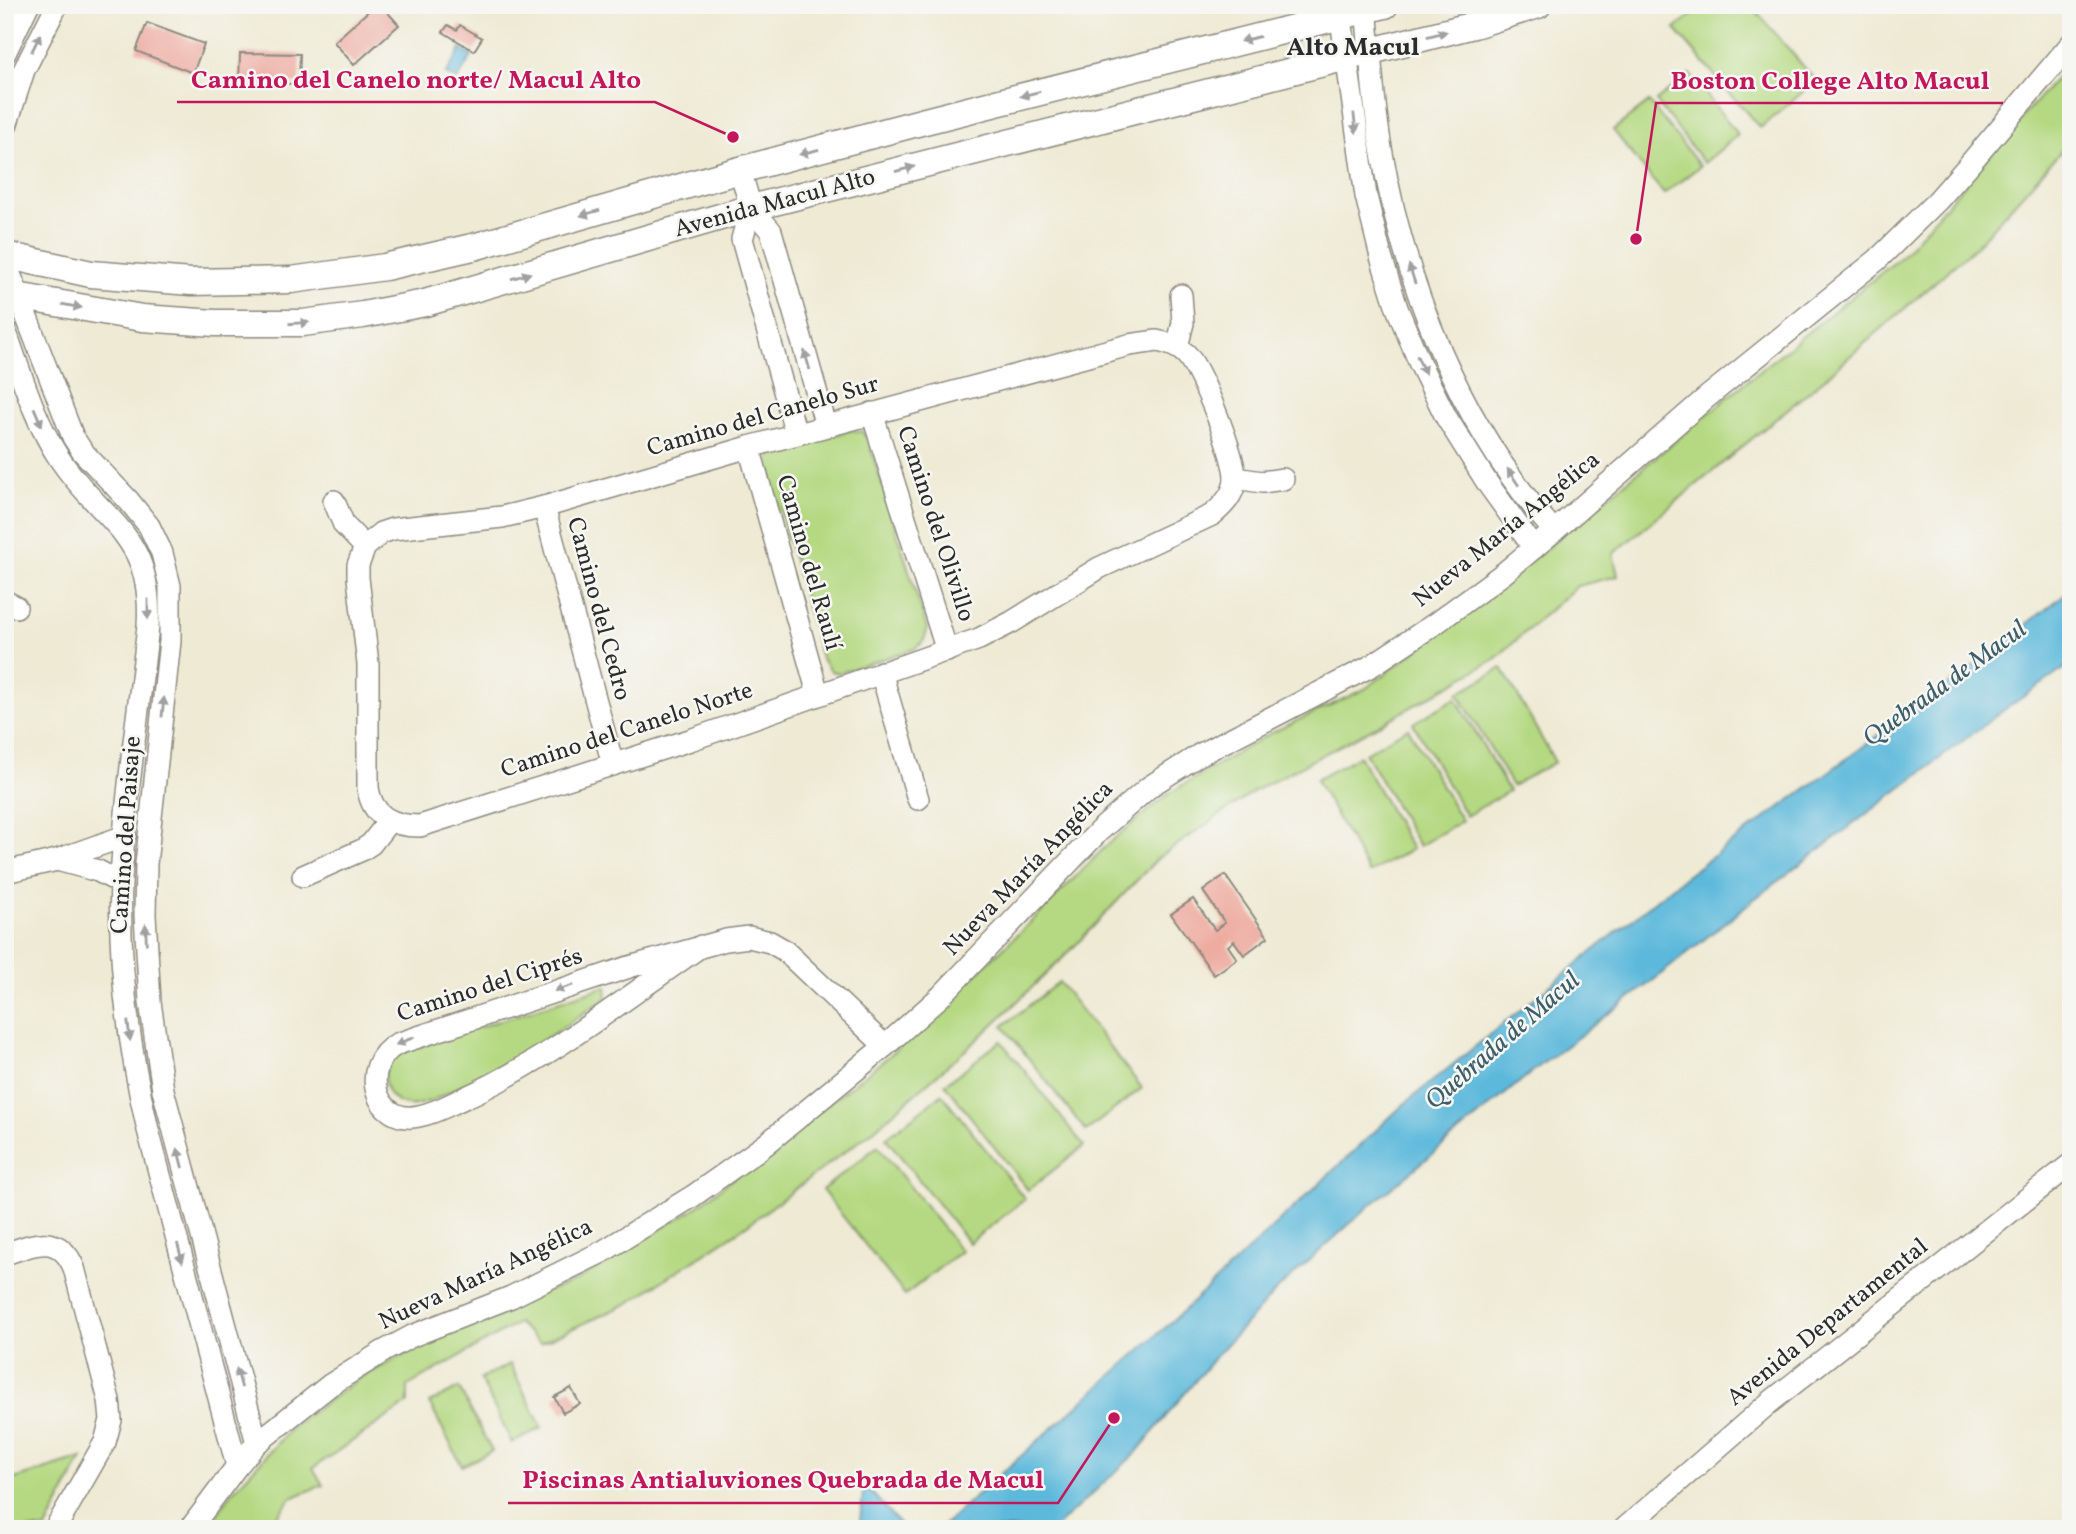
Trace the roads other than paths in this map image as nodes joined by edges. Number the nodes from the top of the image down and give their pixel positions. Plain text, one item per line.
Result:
1 (28, 5) edge
2 (57, 5) edge
3 (1538, 5) edge
4 (1372, 7) edge
5 (1340, 11) edge
6 (2071, 44) edge
7 (1358, 52) junction
8 (5, 53) edge
9 (5, 129) edge
10 (740, 170) junction
11 (751, 208) junction
12 (5, 255) edge
13 (5, 261) edge
14 (11, 295) edge
15 (1181, 295) dead end
16 (5, 330) edge
17 (1177, 347) junction
18 (872, 413) junction
19 (826, 426) junction
20 (796, 434) junction
21 (748, 447) junction
22 (1236, 478) junction
23 (1283, 479) dead end
24 (334, 501) dead end
25 (544, 507) junction
26 (1554, 531) junction
27 (365, 547) junction
28 (1534, 548) junction
29 (947, 651) junction
30 (881, 673) junction
31 (818, 694) junction
32 (613, 765) junction
33 (918, 799) dead end
34 (389, 821) junction
35 (125, 836) junction
36 (57, 860) junction
37 (5, 872) edge
38 (303, 876) dead end
39 (121, 883) junction
40 (701, 946) junction
41 (885, 1046) junction
42 (2071, 1164) edge
43 (5, 1254) edge
44 (257, 1443) junction
45 (237, 1466) junction
46 (64, 1526) edge
47 (190, 1529) edge
48 (1624, 1529) edge

1 - 8 street
9 -> 2 street
7 -> 3 street, Avenida Macul Alto
4 - 5 street, Avenida Macul Alto
4 - 7 street
5 - 7 street
5 -> 10 street, Avenida Macul Alto
6 - 26 street, Nueva María Angélica
11 -> 7 street, Avenida Macul Alto
26 -> 7 street
7 -> 28 street
10 - 11 street
10 -> 12 street, Avenida Macul Alto
14 -> 11 street, Avenida Macul Alto
19 -> 11 street
11 - 20 street
13 - 14 street, Camino del Paisaje
44 -> 14 street, Camino del Paisaje
15 - 17 street
16 -> 35 street, Camino del Paisaje
17 - 18 street, Camino del Canelo Sur
17 - 22 street
18 - 19 street, Camino del Canelo Sur
18 - 29 street, Camino del Olivillo
19 - 20 street, Camino del Canelo Sur
20 - 21 street, Camino del Canelo Sur
21 - 25 street, Camino del Canelo Sur
21 - 31 street, Camino del Raulí
22 - 23 street
22 - 29 street, Camino del Canelo Norte
24 - 27 street
25 - 27 street, Camino del Canelo Sur
25 - 32 street, Camino del Cedro
26 - 28 street, Nueva María Angélica
27 - 34 street
28 - 41 street, Nueva María Angélica
29 - 30 street, Camino del Canelo Norte
30 - 31 street, Camino del Canelo Norte
30 - 33 street
31 - 32 street, Camino del Canelo Norte
32 - 34 street, Camino del Canelo Norte
34 - 38 street
35 - 36 street
35 - 39 street, Camino del Paisaje
36 - 37 street
36 - 39 street
39 -> 45 street, Camino del Paisaje
40 -> 40 street, Camino del Ciprés
40 - 41 street, Camino del Ciprés
41 - 44 street, Nueva María Angélica
42 - 48 street, Avenida Departamental
43 - 46 street
44 - 45 street, Nueva María Angélica
45 - 47 street, Nueva María Angélica

